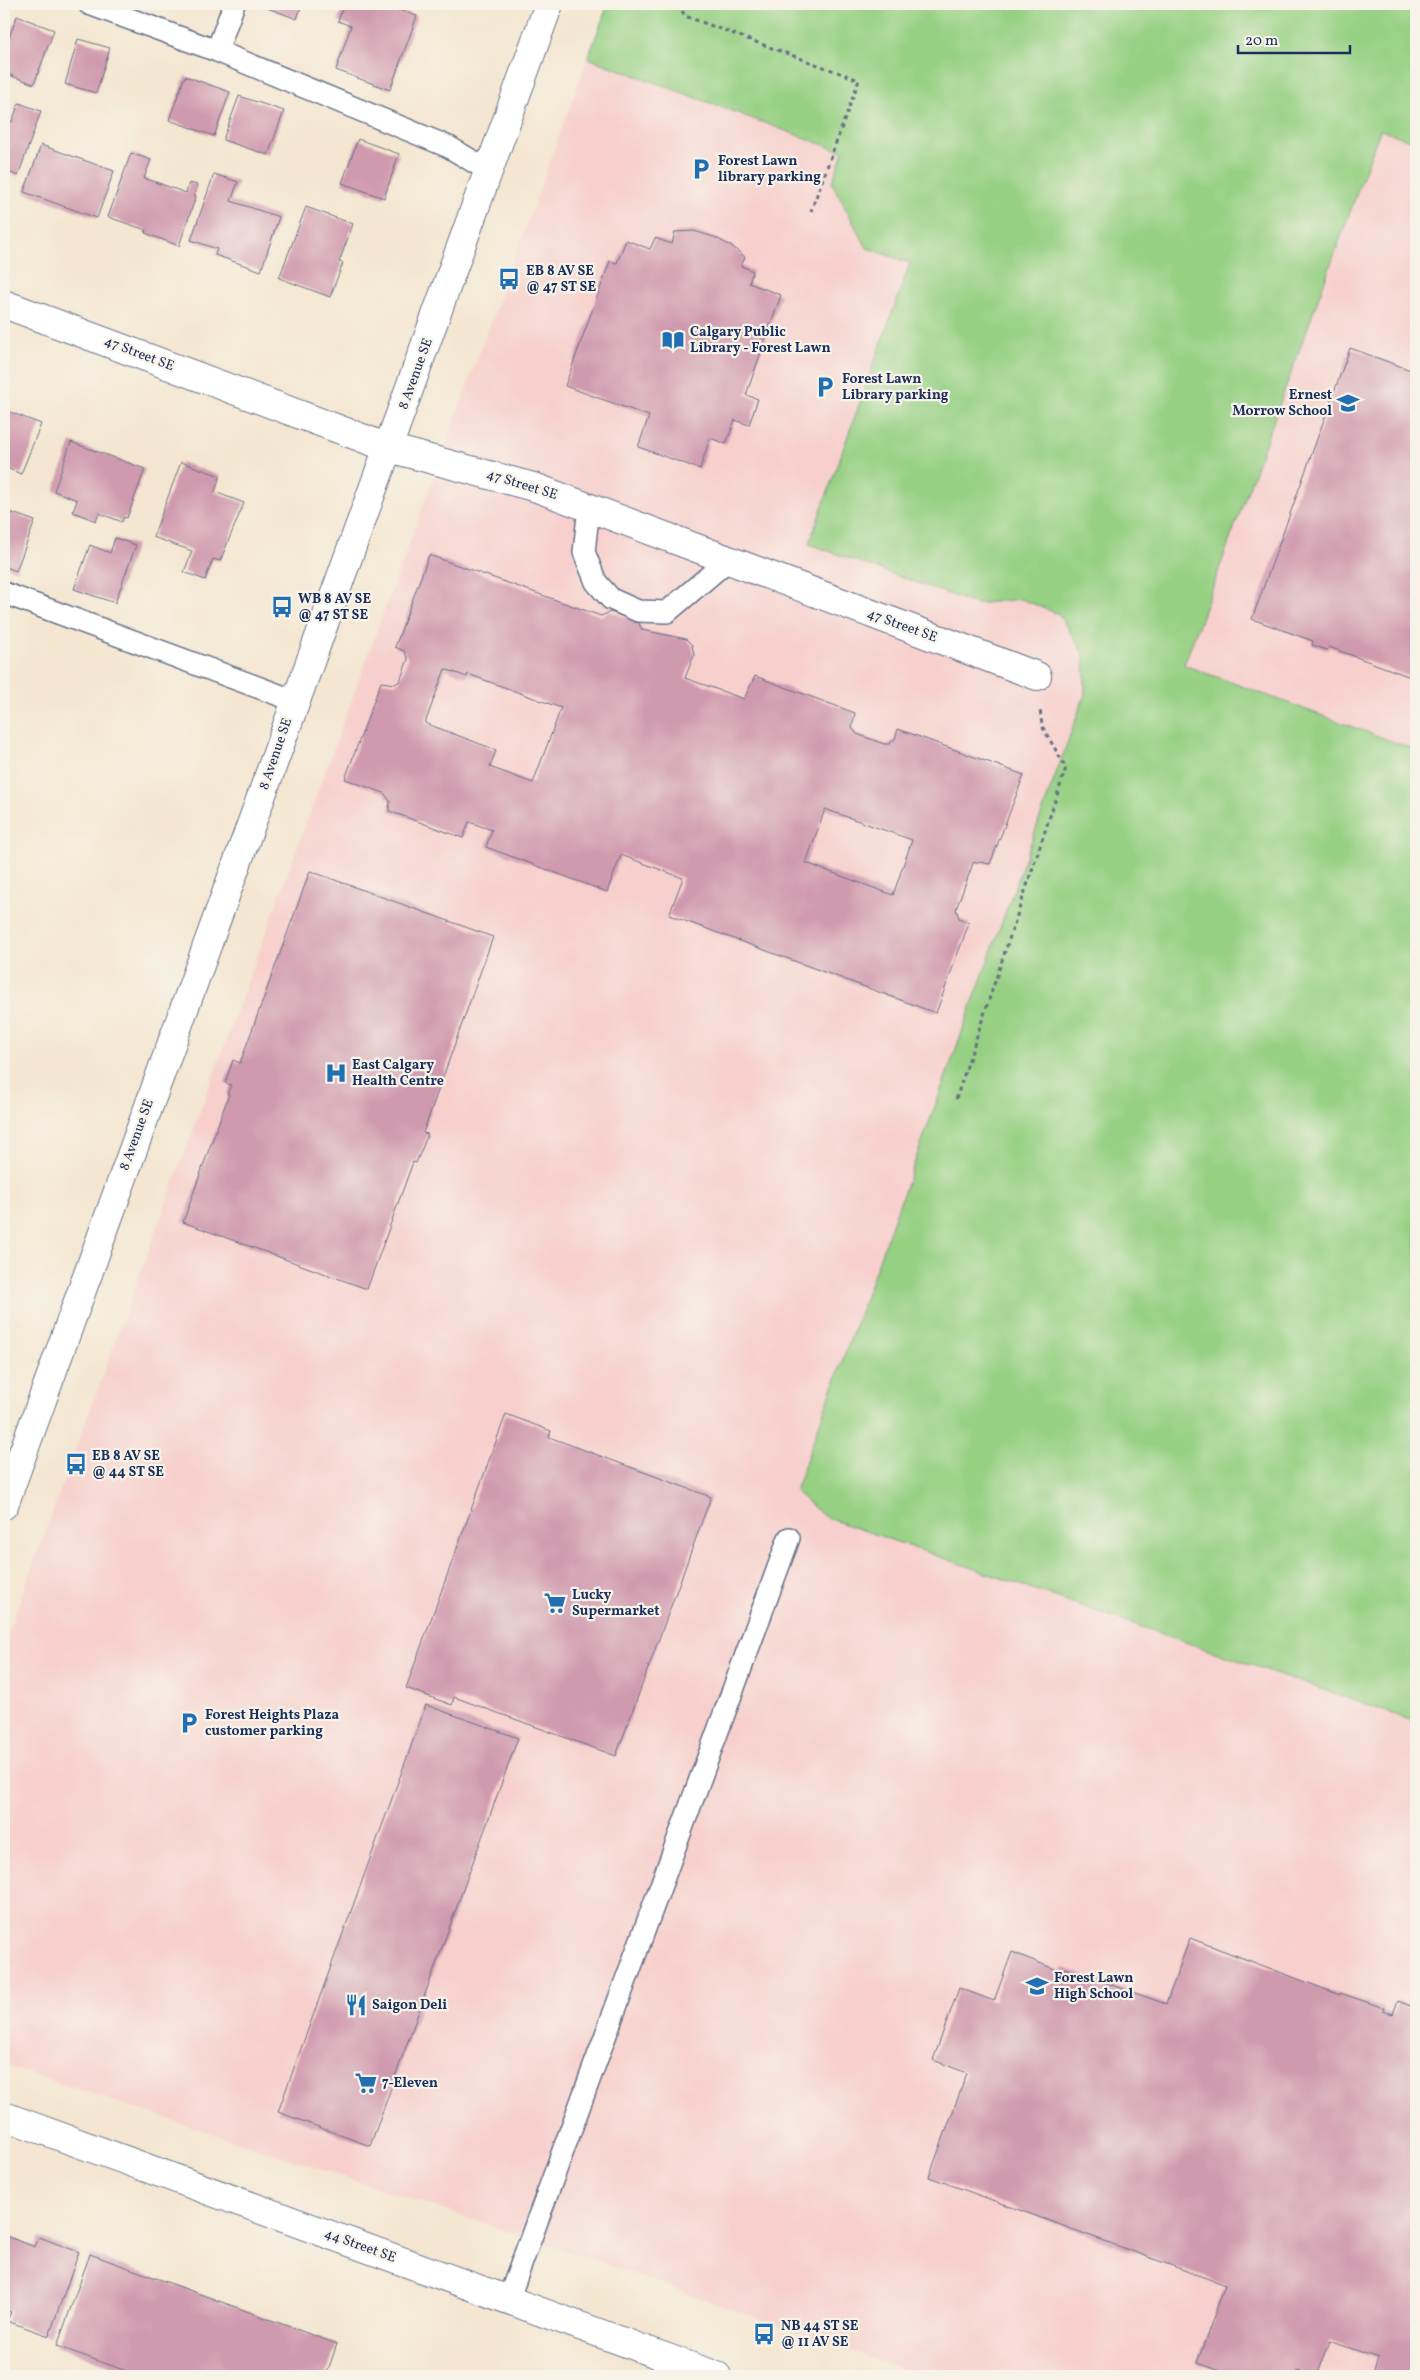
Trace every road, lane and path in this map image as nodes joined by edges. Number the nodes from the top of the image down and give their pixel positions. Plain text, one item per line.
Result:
1 (89, 4) edge
2 (234, 4) edge
3 (549, 4) edge
4 (678, 4) edge
5 (216, 51) junction
6 (489, 171) junction
7 (811, 211) dead end
8 (4, 304) edge
9 (389, 448) junction
10 (589, 507) junction
11 (727, 561) junction
12 (4, 593) edge
13 (1037, 676) joint
14 (295, 701) junction
15 (956, 1099) dead end
16 (4, 1505) edge
17 (789, 1538) dead end
18 (4, 2116) edge
19 (508, 2300) junction
20 (717, 2376) edge

1 - 5 lane
2 - 5 lane
3 - 6 street, 8 Avenue SE
4 - 7 path
5 - 6 lane
6 - 9 street, 8 Avenue SE
8 - 9 street, 47 Street SE
9 - 10 street, 47 Street SE
9 - 14 street, 8 Avenue SE
10 - 11 street, 47 Street SE
10 - 11 lane
11 - 13 street, 47 Street SE
12 - 14 lane
13 - 15 path
14 - 16 street, 8 Avenue SE
17 - 19 lane
18 - 19 street, 44 Street SE
19 - 20 street, 44 Street SE

